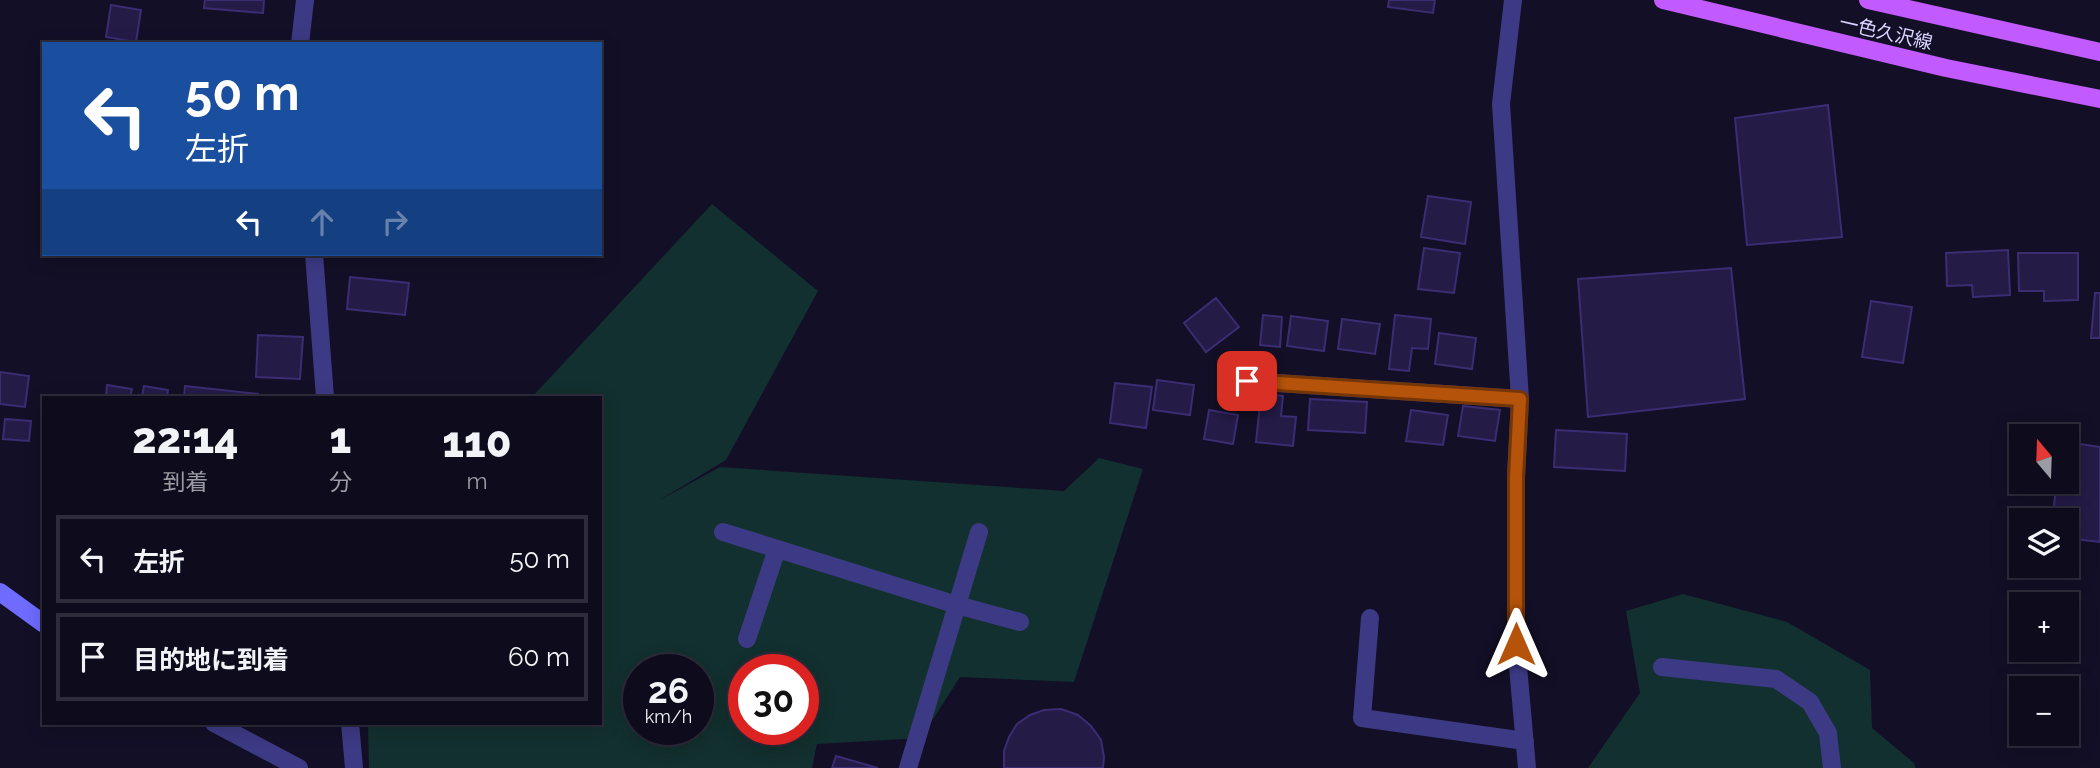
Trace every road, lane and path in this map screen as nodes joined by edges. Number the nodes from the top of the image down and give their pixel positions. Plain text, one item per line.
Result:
1 (305, 0) edge
2 (1513, 0) edge
3 (1663, 0) edge
4 (1868, 0) edge
5 (300, 42) edge
6 (2100, 52) edge
7 (2100, 99) edge
8 (314, 256) edge
9 (1247, 381) dead end
10 (325, 396) edge
11 (1520, 399) junction
12 (723, 532) dead end
13 (979, 532) dead end
14 (777, 549) junction
15 (0, 592) edge
16 (957, 605) junction
17 (1370, 618) dead end
18 (1020, 622) dead end
19 (42, 623) edge
20 (747, 639) dead end
21 (1662, 667) dead end
22 (218, 725) edge
23 (350, 725) edge
24 (1525, 741) junction
25 (299, 768) edge
26 (354, 768) edge
27 (908, 768) edge
28 (1527, 768) edge
29 (1832, 768) edge

1 - 5 street
2 - 11 street
3 - 7 main road, 一色久沢線
4 - 6 main road, 一色久沢線
8 - 10 street
9 - 11 street
11 - 24 street
12 - 14 street
13 - 16 street
14 - 16 street
14 - 20 street
15 - 19 street
16 - 18 street
16 - 27 street
17 - 24 street
21 - 29 street
22 - 25 street
23 - 26 street
24 - 28 street

